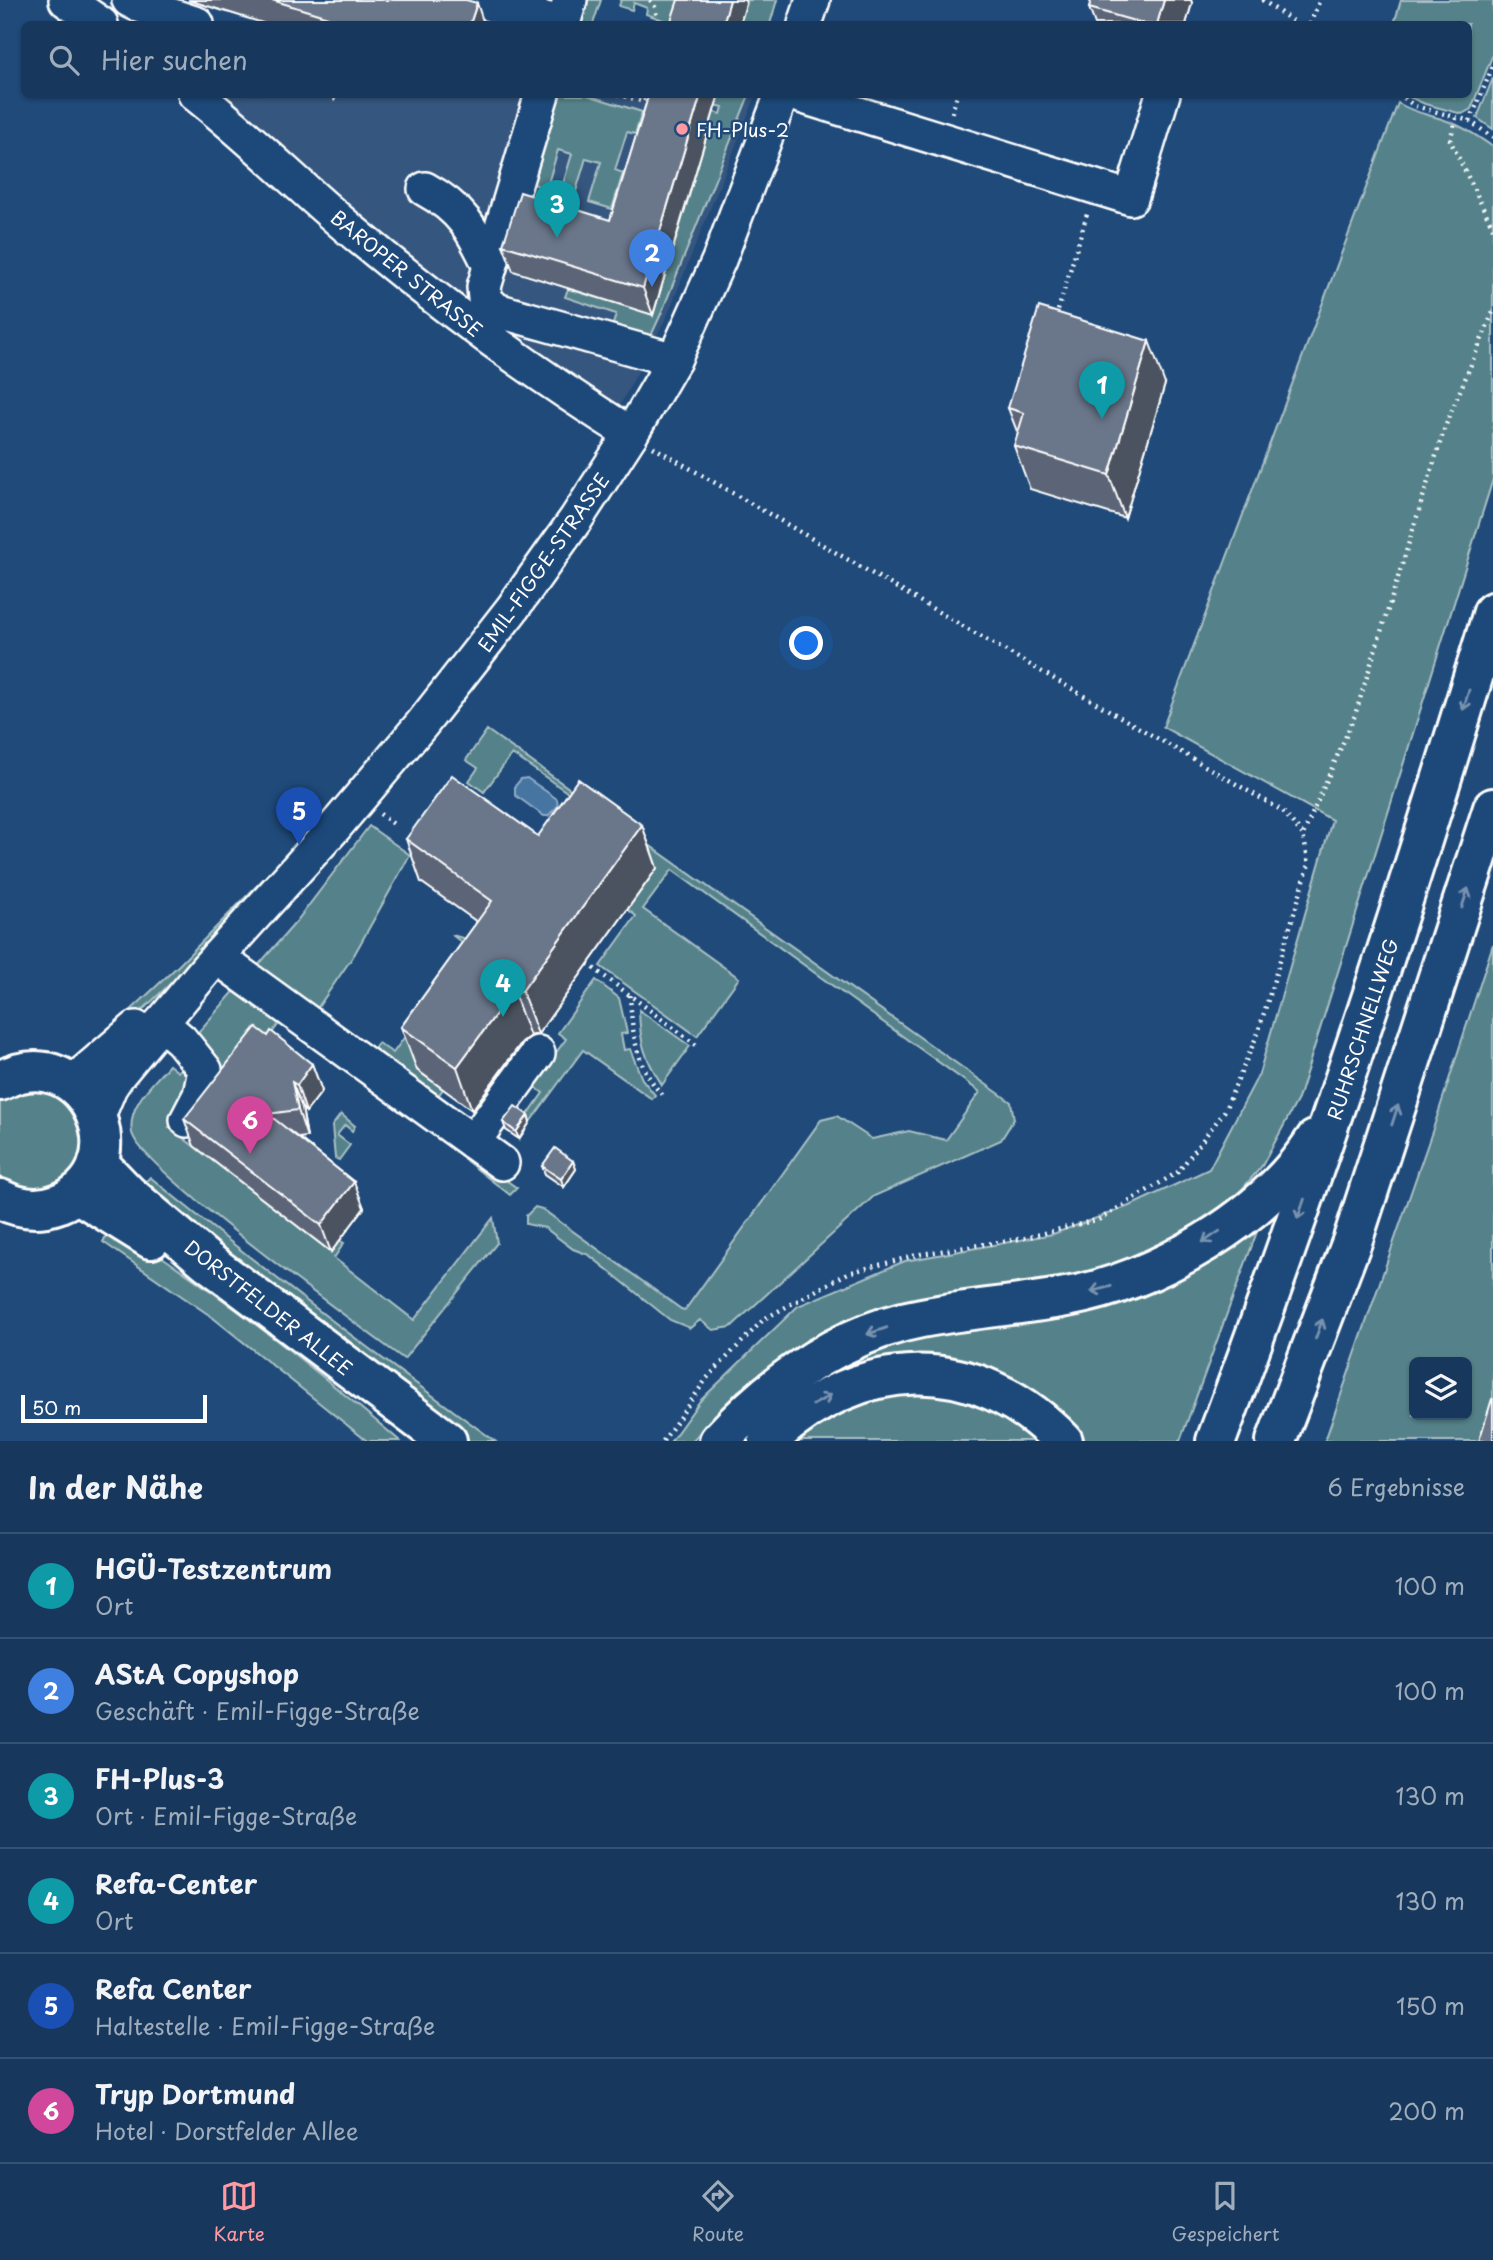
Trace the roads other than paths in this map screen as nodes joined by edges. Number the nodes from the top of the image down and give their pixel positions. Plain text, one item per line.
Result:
1 (66, 0) edge
2 (129, 0) edge
3 (476, 0) edge
4 (570, 0) edge
5 (813, 0) edge
6 (97, 21) edge
7 (188, 21) edge
8 (533, 21) edge
9 (564, 21) edge
10 (806, 21) edge
11 (200, 98) edge
12 (541, 98) edge
13 (780, 98) edge
14 (807, 98) edge
15 (1162, 98) edge
16 (425, 189) dead end
17 (490, 267) junction
18 (674, 360) junction
19 (631, 434) junction
20 (1493, 612) edge
21 (1493, 808) edge
22 (212, 962) junction
23 (161, 1023) junction
24 (538, 1053) dead end
25 (1348, 1075) junction
26 (0, 1081) edge
27 (72, 1083) junction
28 (98, 1116) junction
29 (187, 1120) edge
30 (464, 1143) junction
31 (502, 1163) dead end
32 (88, 1178) junction
33 (0, 1199) edge
34 (413, 1441) edge
35 (447, 1441) edge
36 (719, 1441) edge
37 (768, 1441) edge
38 (1063, 1441) edge
39 (1216, 1441) edge
40 (1276, 1441) edge

1 - 6 street
2 - 7 street
3 - 8 street
4 - 9 street
5 - 10 street
11 - 19 street, BAROPER STRASSE
12 - 17 street
13 - 18 street, EMIL-FIGGE-STRASSE
14 - 15 street
16 - 17 street
17 - 18 street
18 - 19 street, EMIL-FIGGE-STRASSE
19 - 22 street, EMIL-FIGGE-STRASSE
20 -> 25 main road, RUHRSCHNELLWEG
40 -> 21 main road
22 - 23 street, EMIL-FIGGE-STRASSE
22 - 27 street, EMIL-FIGGE-STRASSE
22 - 30 street
23 - 28 street, EMIL-FIGGE-STRASSE
23 - 29 street
24 - 30 street
25 -> 36 main road
25 -> 39 main road, RUHRSCHNELLWEG
26 - 27 main road
27 - 28 main road
28 - 32 main road, EMIL-FIGGE-STRASSE
30 - 31 street
32 - 33 main road
32 - 34 main road, DORSTFELDER ALLEE
32 - 35 main road, DORSTFELDER ALLEE
37 -> 38 main road

